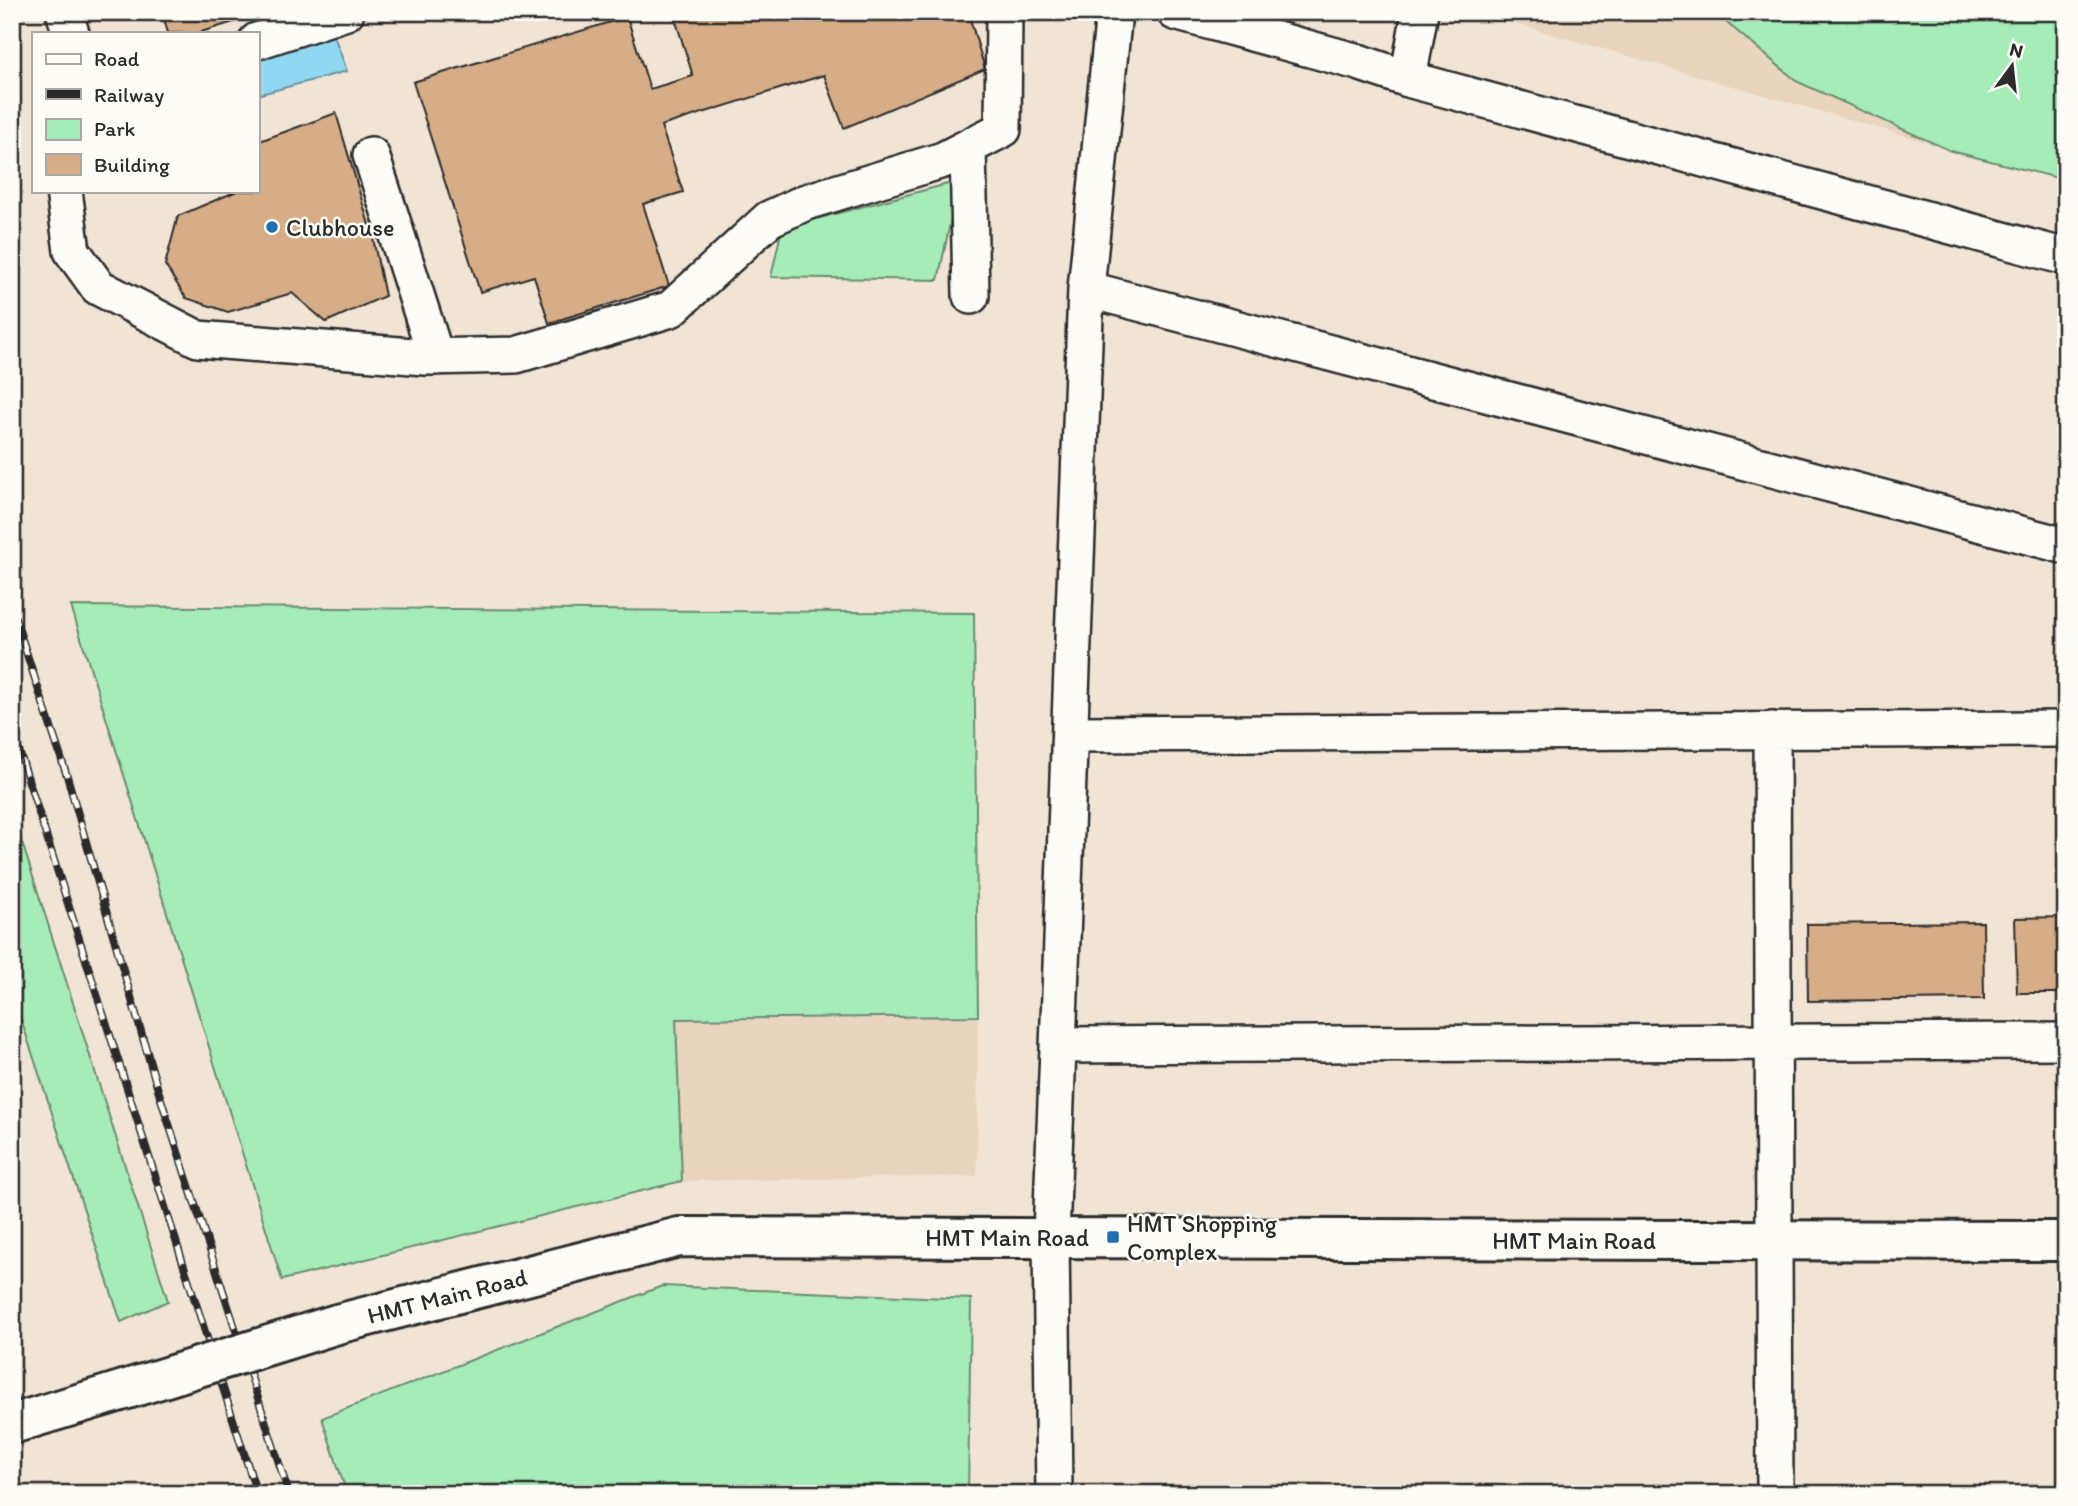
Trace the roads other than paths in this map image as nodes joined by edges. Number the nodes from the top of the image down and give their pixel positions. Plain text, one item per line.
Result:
1 (64, 12) edge
2 (346, 12) edge
3 (1004, 12) edge
4 (1114, 12) edge
5 (1175, 12) edge
6 (1420, 12) edge
7 (71, 32) edge
8 (259, 40) edge
9 (1408, 79) junction
10 (968, 147) junction
11 (371, 155) dead end
12 (64, 192) edge
13 (2066, 257) edge
14 (1086, 289) junction
15 (971, 296) dead end
16 (436, 357) junction
17 (2066, 546) edge
18 (2066, 729) edge
19 (1772, 730) junction
20 (1070, 734) junction
21 (2066, 1041) edge
22 (1772, 1042) junction
23 (1059, 1045) junction
24 (1051, 1237) junction
25 (2066, 1241) edge
26 (1773, 1242) junction
27 (12, 1424) edge
28 (1054, 1494) edge
29 (1775, 1494) edge

1 - 7 street
2 - 8 street
3 - 10 street
4 - 14 street
5 - 9 street
6 - 9 street
9 - 13 street
10 - 15 street
10 - 16 street
11 - 16 street
12 - 16 street
14 - 17 street
14 - 20 street
18 - 19 street
19 - 20 street
19 - 22 street
20 - 23 street
21 - 22 street
22 - 23 street
22 - 26 street
23 - 24 street
24 - 26 street, HMT Main Road
24 - 27 street, HMT Main Road, bridge
24 - 28 street
25 - 26 street, HMT Main Road
26 - 29 street

